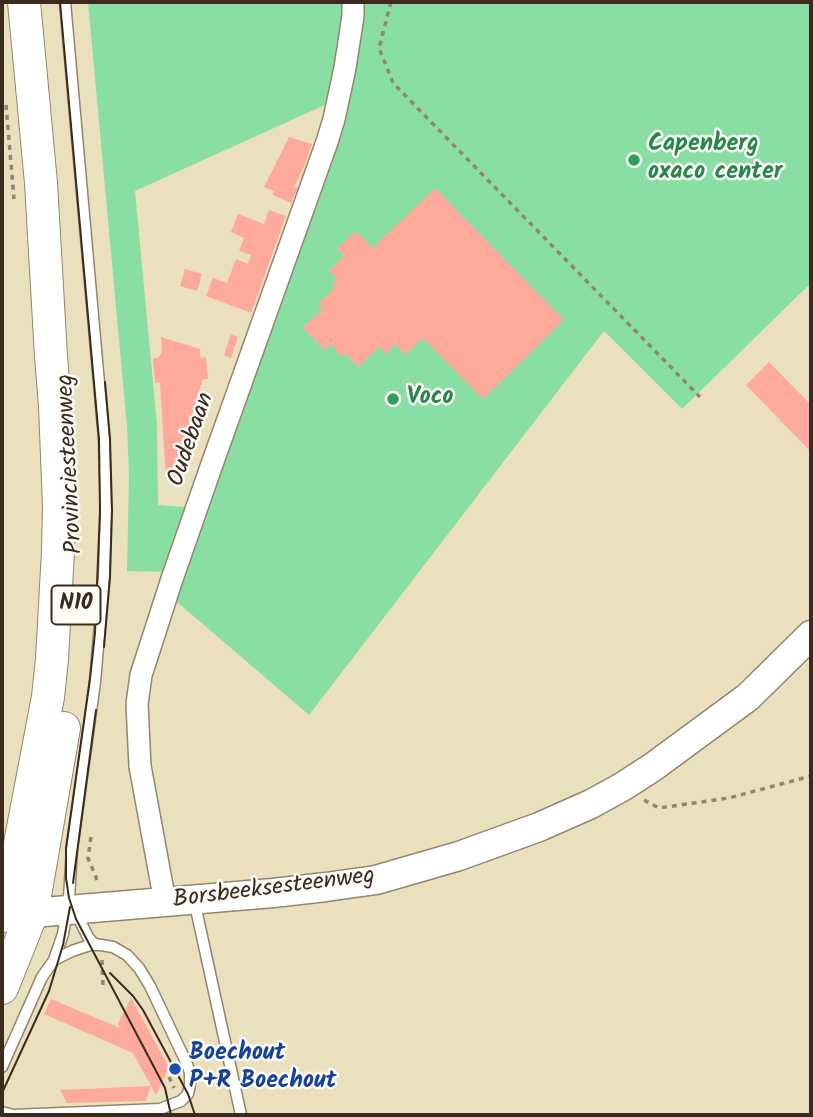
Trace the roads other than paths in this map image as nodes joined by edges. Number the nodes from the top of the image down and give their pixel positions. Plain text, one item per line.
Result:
1 (24, 2) edge
2 (65, 2) edge
3 (354, 2) edge
4 (811, 635) edge
5 (194, 900) junction
6 (165, 902) junction
7 (70, 903) junction
8 (12, 916) edge
9 (101, 945) junction
10 (54, 960) junction
11 (2, 988) edge
12 (2, 1068) edge
13 (2, 1112) edge
14 (22, 1115) edge
15 (241, 1115) edge

1 - 8 main road, Provinciesteenweg / N10
2 - 7 lane
3 - 6 street, Oudebaan
4 - 5 street, Borsbeeksesteenweg
5 - 6 street, Borsbeeksesteenweg
5 - 15 lane
6 - 7 street, Borsbeeksesteenweg
7 - 8 street, Borsbeeksesteenweg
7 - 9 lane
7 - 10 lane
8 - 11 main road, Provinciesteenweg / N10
9 - 10 lane
9 - 14 lane
10 - 12 lane
13 - 14 lane

